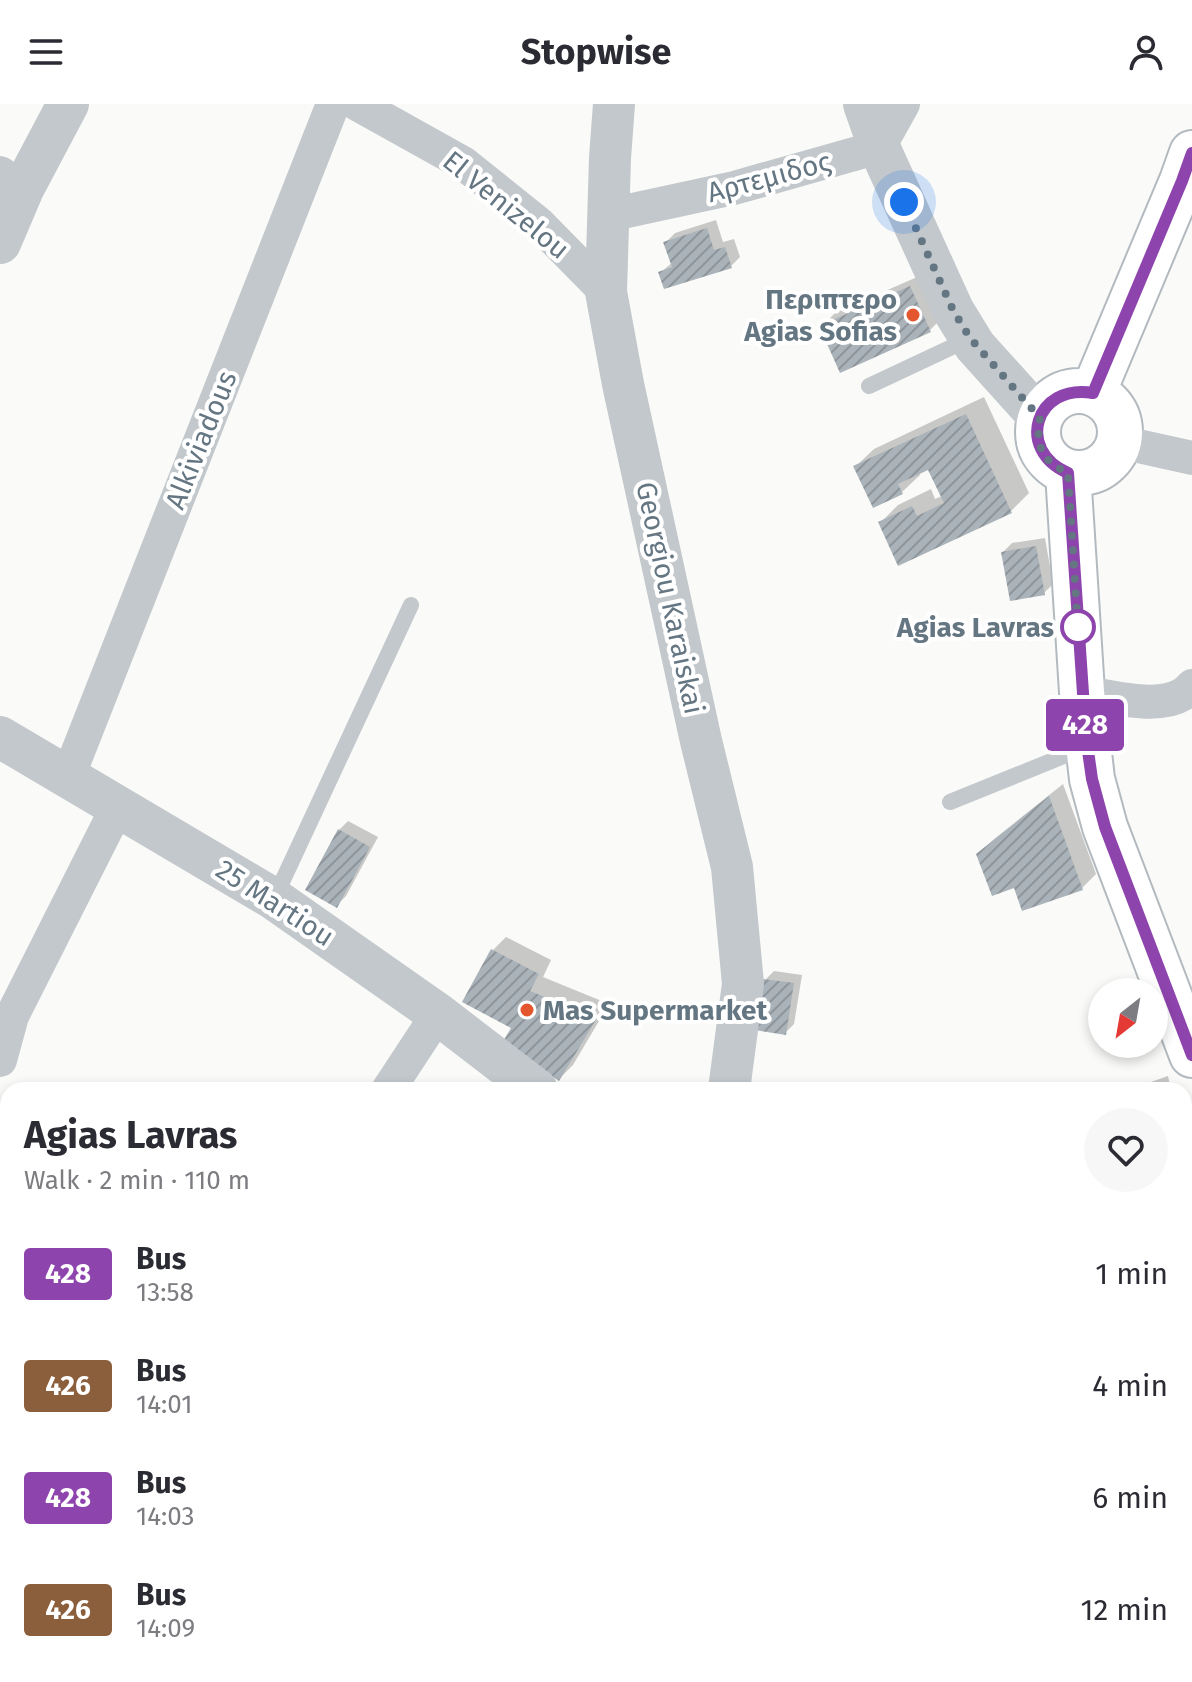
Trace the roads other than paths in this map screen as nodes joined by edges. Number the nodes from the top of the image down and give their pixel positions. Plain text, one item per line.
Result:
1 (68, 104) edge
2 (333, 104) edge
3 (357, 104) edge
4 (614, 104) edge
5 (864, 104) edge
6 (903, 104) edge
7 (879, 147) junction
8 (1189, 174) edge
9 (12, 181) edge
10 (609, 215) junction
11 (0, 243) edge
12 (606, 292) junction
13 (970, 338) junction
14 (869, 386) dead end
15 (1093, 393) junction
16 (1040, 418) junction
17 (1120, 442) junction
18 (1192, 458) edge
19 (1068, 473) junction
20 (411, 605) dead end
21 (1192, 686) edge
22 (1082, 692) junction
23 (0, 737) edge
24 (1087, 746) junction
25 (68, 777) junction
26 (950, 802) dead end
27 (118, 806) junction
28 (274, 899) junction
29 (438, 1014) junction
30 (1189, 1041) edge
31 (0, 1060) edge
32 (393, 1082) edge
33 (527, 1082) edge
34 (730, 1082) edge

1 - 9 street
2 - 25 street, Alkiviadous
3 - 12 street, El Venizelou
4 - 10 street, Georgiou Karaiskai
5 - 7 street
6 - 7 street
7 - 10 street, Αρτεμιδος
7 - 13 street
8 - 15 main road
9 - 11 street
10 - 12 street, Georgiou Karaiskai
12 - 34 street, Georgiou Karaiskai
13 - 14 lane
13 - 16 street
15 - 16 main road
15 - 17 main road
16 - 19 main road
17 - 18 street
17 - 19 main road
19 - 22 main road
20 - 28 lane
21 - 22 street
22 - 24 main road
23 - 25 street, 25 Martiou
24 - 26 lane
24 - 30 main road
25 - 27 street, 25 Martiou
27 - 28 street, 25 Martiou
27 - 31 street
28 - 29 street, 25 Martiou
29 - 32 street
29 - 33 street, 25 Martiou

